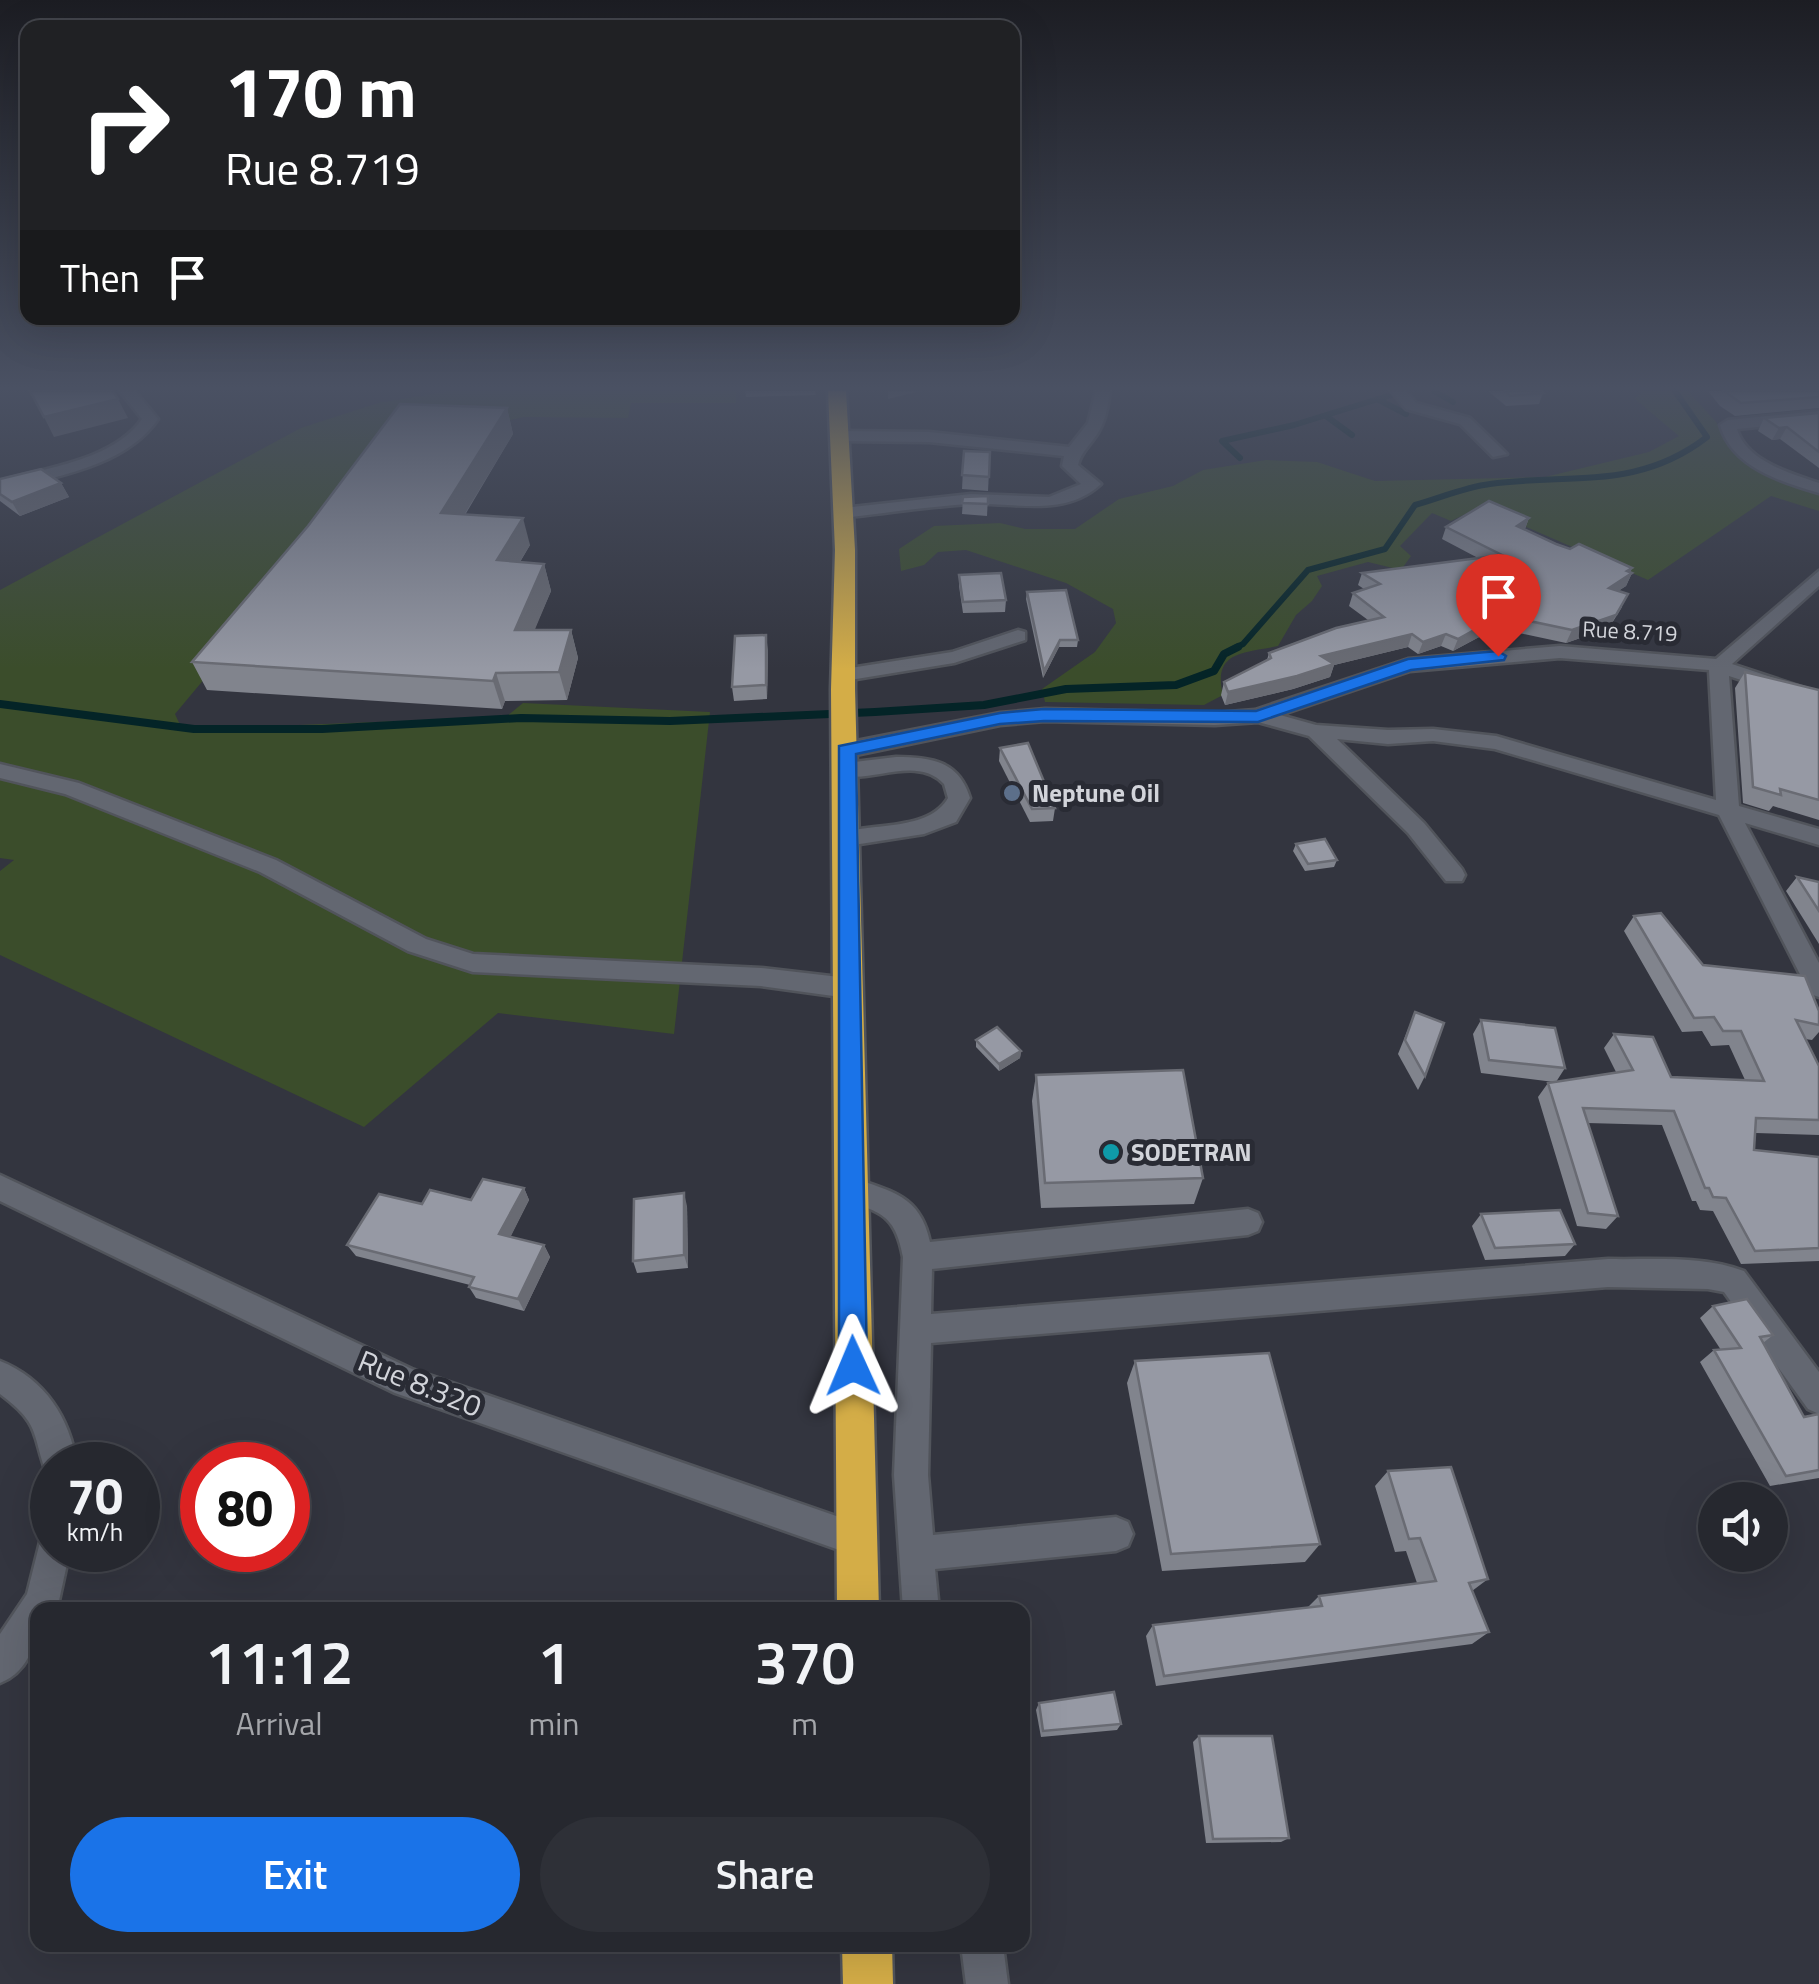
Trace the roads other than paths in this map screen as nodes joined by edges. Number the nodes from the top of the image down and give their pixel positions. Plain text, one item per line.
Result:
1 (841, 484) edge
2 (1092, 484) edge
3 (843, 513) junction
4 (1819, 576) edge
5 (1018, 636) dead end
6 (1719, 666) junction
7 (844, 684) junction
8 (1819, 700) edge
9 (1258, 716) junction
10 (1316, 731) junction
11 (846, 752) junction
12 (0, 771) edge
13 (1728, 812) junction
14 (847, 838) junction
15 (1819, 838) edge
16 (1454, 876) dead end
17 (1819, 987) edge
18 (848, 988) junction
19 (0, 1186) edge
20 (851, 1189) junction
21 (1248, 1222) dead end
22 (918, 1257) junction
23 (916, 1330) junction
24 (0, 1376) edge
25 (1819, 1398) edge
26 (57, 1442) edge
27 (1116, 1534) dead end
28 (856, 1539) junction
29 (916, 1554) junction
30 (50, 1572) edge
31 (42, 1602) edge
32 (858, 1602) edge
33 (920, 1602) edge
34 (30, 1622) edge
35 (0, 1665) edge
36 (866, 1952) edge
37 (983, 1952) edge
38 (868, 1984) edge
39 (987, 1984) edge

1 - 3 highway
2 - 3 street
3 - 7 highway
4 - 6 street
5 - 7 street
6 - 8 street, Rue 8.719
6 - 9 street, Rue 8.719
6 - 13 street
7 - 11 highway
9 - 10 street
9 - 11 street, Rue 8.719
10 - 13 street
10 - 16 street
11 - 14 highway
11 - 14 street
12 - 18 street
13 - 15 street
13 - 17 street
14 - 18 highway
18 - 20 highway
19 - 28 street, Rue 8.320
20 - 22 street
20 - 28 highway
21 - 22 street
22 - 23 street
23 - 25 street
23 - 29 street
24 - 26 street
27 - 29 street
28 - 32 highway
29 - 33 street
30 - 31 street
34 - 35 street
36 - 38 highway
37 - 39 street

